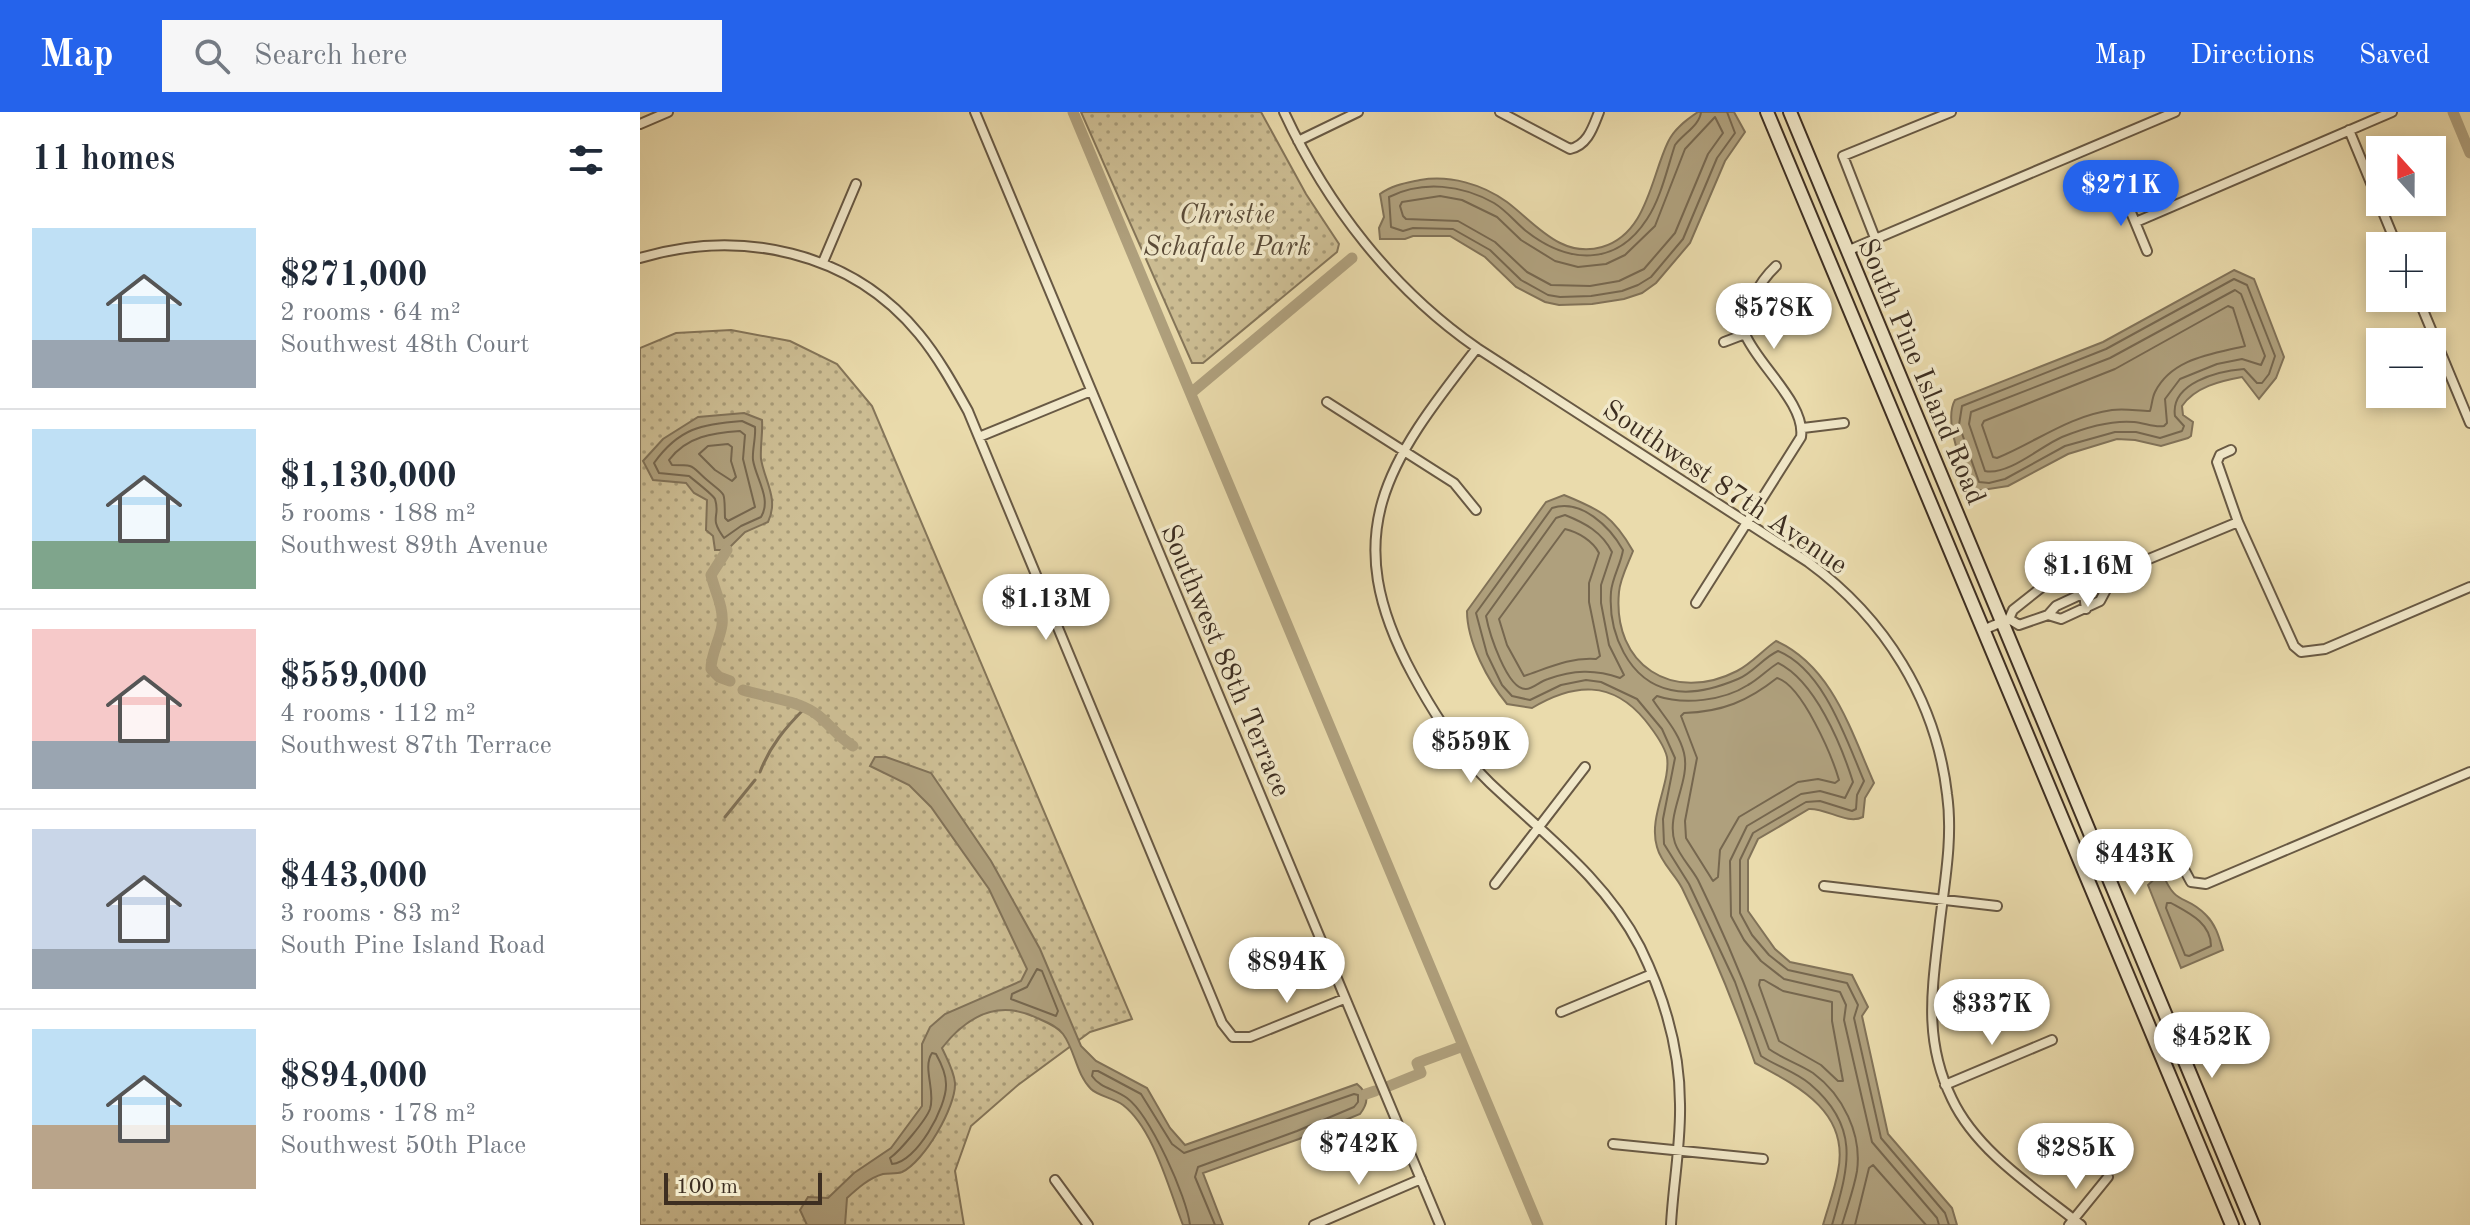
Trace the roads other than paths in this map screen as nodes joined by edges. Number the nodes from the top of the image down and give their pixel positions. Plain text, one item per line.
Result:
1 (668, 112) edge
2 (975, 112) edge
3 (1284, 112) edge
4 (1358, 112) edge
5 (1500, 112) edge
6 (1599, 112) edge
7 (1767, 112) edge
8 (1790, 112) edge
9 (1951, 112) edge
10 (2175, 112) edge
11 (2392, 112) edge
12 (640, 124) edge
13 (2349, 130) junction
14 (1298, 141) junction
15 (856, 184) dead end
16 (2123, 193) dead end
17 (2136, 222) junction
18 (2391, 232) edge
19 (1875, 238) junction
20 (1847, 251) junction
21 (2147, 251) dead end
22 (640, 258) edge
23 (823, 262) junction
24 (1776, 266) dead end
25 (2424, 312) edge
26 (1745, 334) junction
27 (1724, 342) dead end
28 (1477, 348) junction
29 (1898, 372) junction
30 (1879, 380) junction
31 (1091, 391) junction
32 (1327, 402) dead end
33 (1844, 423) dead end
34 (2470, 423) edge
35 (1803, 428) junction
36 (979, 437) junction
37 (1403, 450) junction
38 (2231, 450) dead end
39 (1476, 510) dead end
40 (1747, 522) junction
41 (2238, 522) junction
42 (2081, 571) junction
43 (2113, 577) junction
44 (2470, 587) edge
45 (2082, 594) junction
46 (1696, 603) dead end
47 (2086, 609) junction
48 (2048, 615) junction
49 (2005, 620) junction
50 (1983, 630) junction
51 (1585, 767) dead end
52 (2470, 772) edge
53 (1539, 827) junction
54 (2100, 861) junction
55 (1495, 884) dead end
56 (1824, 886) dead end
57 (1943, 899) junction
58 (1997, 906) dead end
59 (1652, 974) junction
60 (1344, 999) junction
61 (1561, 1012) dead end
62 (2052, 1040) dead end
63 (1945, 1085) junction
64 (1613, 1144) dead end
65 (1677, 1151) junction
66 (1763, 1159) dead end
67 (2108, 1177) dead end
68 (1421, 1179) junction
69 (1055, 1180) dead end
70 (2074, 1223) edge
71 (1088, 1225) edge
72 (1314, 1225) edge
73 (1440, 1225) edge
74 (1671, 1225) edge
75 (2232, 1225) edge
76 (2253, 1225) edge

1 - 12 street
2 - 31 street, Southwest 88th Terrace
3 - 14 street, Southwest 87th Avenue
4 - 14 street
5 - 6 street
7 - 30 main road, South Pine Island Road
8 - 20 main road, South Pine Island Road
9 - 19 street
10 - 19 street
11 - 13 street
13 - 17 street
13 - 18 street
14 - 28 street, Southwest 87th Avenue
15 - 23 street
16 - 17 street
17 - 21 street
19 - 20 street
20 - 29 main road, South Pine Island Road
22 - 23 street
23 - 36 street
24 - 26 street
25 - 34 street
26 - 27 street
26 - 35 street
28 - 37 street
28 - 40 street, Southwest 87th Avenue
29 - 30 main road
29 - 49 main road, South Pine Island Road
30 - 50 main road, South Pine Island Road
31 - 36 street
31 - 60 street, Southwest 88th Terrace
32 - 37 street
33 - 35 street
35 - 40 street
36 - 60 street
37 - 39 street
37 - 53 street
38 - 41 street
40 - 46 street
40 - 57 street, Southwest 87th Avenue
41 - 43 street
41 - 44 street
42 - 43 street
42 - 45 street
42 - 49 street
43 - 45 street
43 - 47 street
45 - 47 street
45 - 48 street
47 - 48 street
48 - 49 street
49 - 50 street
49 - 54 main road, South Pine Island Road
50 - 75 main road, South Pine Island Road
51 - 53 street
52 - 54 street
53 - 55 street
53 - 59 street
54 - 76 main road, South Pine Island Road
56 - 57 street
57 - 58 street
57 - 63 street, Southwest 87th Avenue
59 - 61 street
59 - 65 street
60 - 68 street, Southwest 88th Terrace
62 - 63 street
63 - 70 street, Southwest 87th Avenue
64 - 65 street
65 - 66 street
65 - 74 street
67 - 70 street
68 - 72 street
68 - 73 street, Southwest 88th Terrace
69 - 71 street

